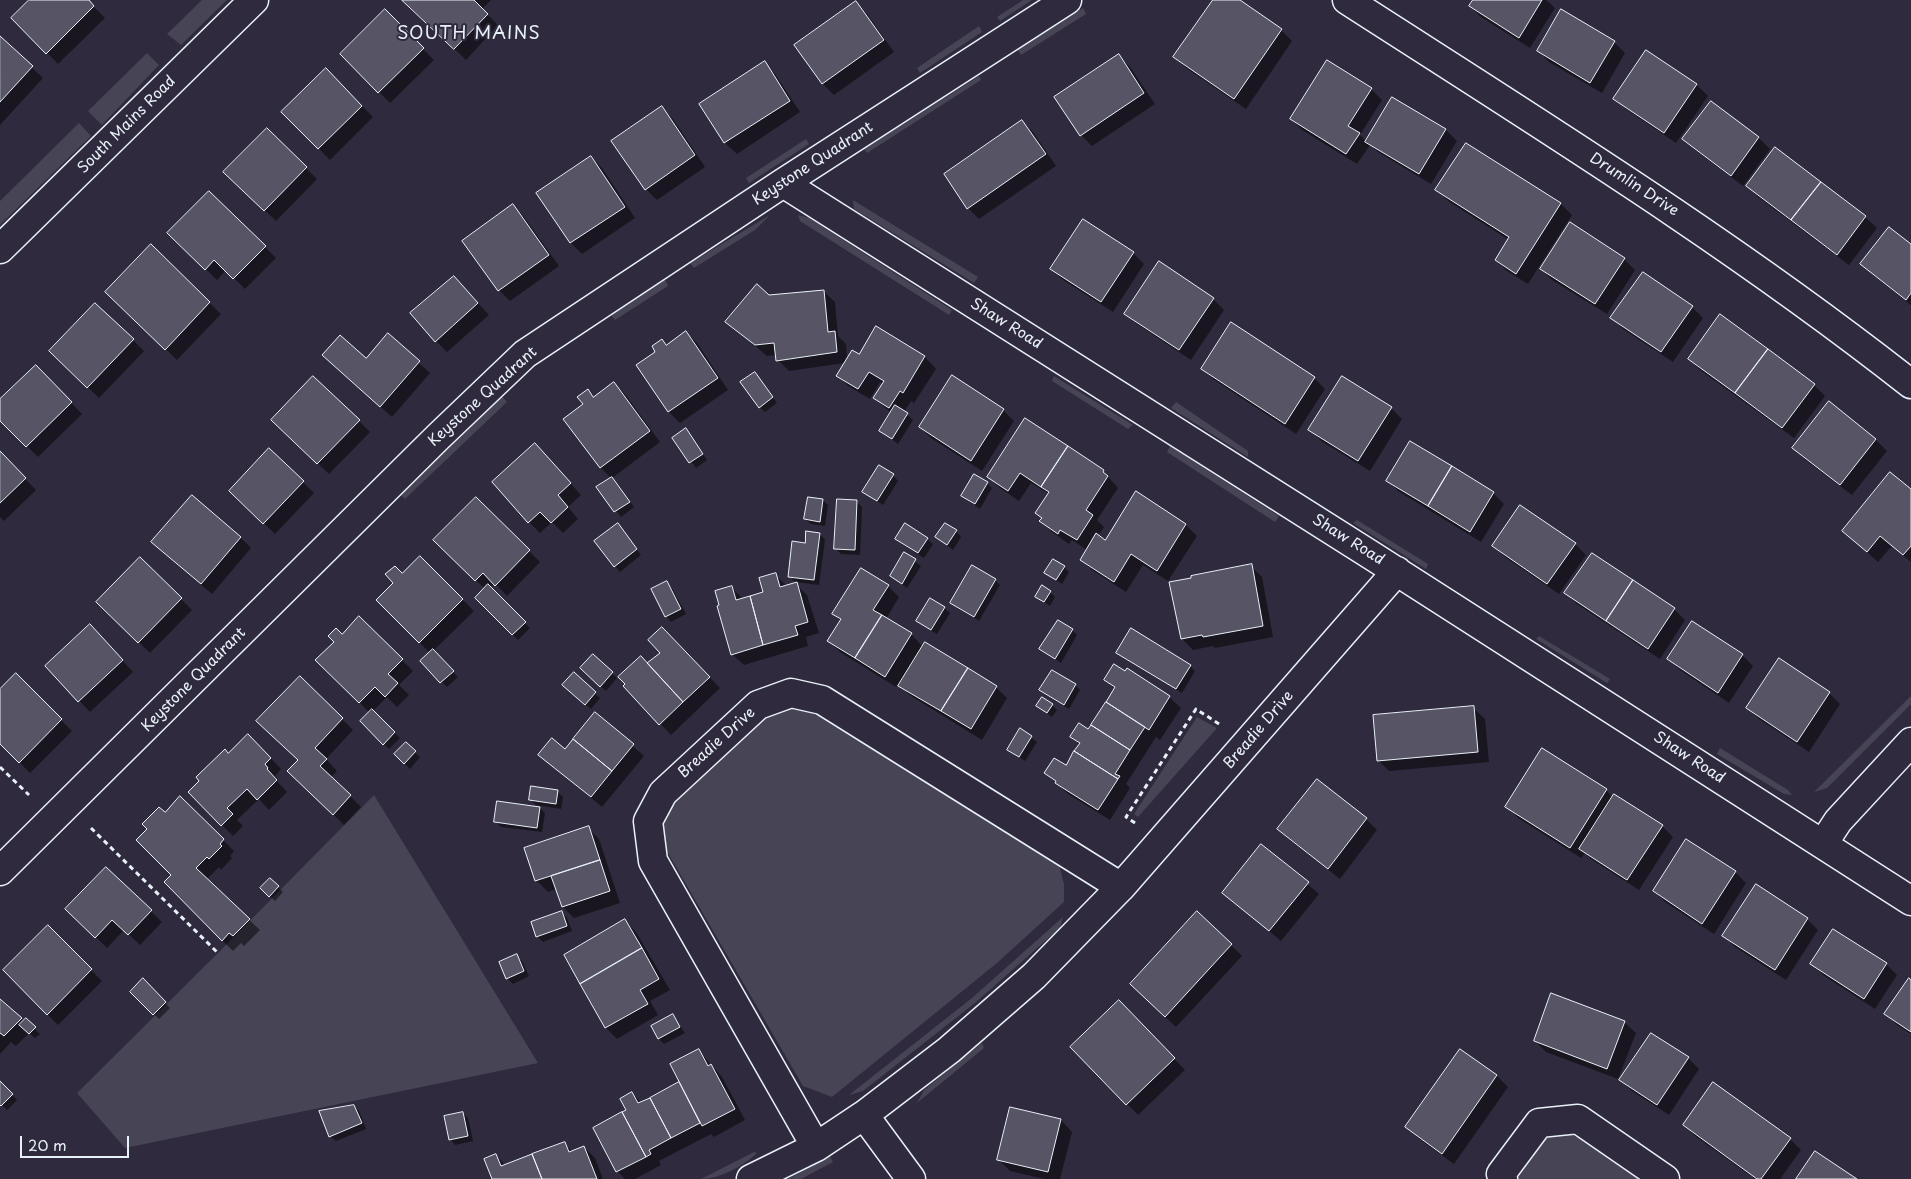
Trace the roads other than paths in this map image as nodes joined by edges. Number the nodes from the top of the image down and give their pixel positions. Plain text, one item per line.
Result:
1 (254, 0) edge
2 (1067, 0) edge
3 (1347, 0) edge
4 (783, 183) junction
5 (0, 249) edge
6 (1911, 384) edge
7 (1397, 571) junction
8 (1911, 742) edge
9 (1823, 844) junction
10 (0, 871) edge
11 (1121, 887) junction
12 (1911, 900) edge
13 (864, 1115) junction
14 (816, 1147) junction
15 (752, 1179) edge
16 (911, 1179) edge
17 (1503, 1179) edge
18 (1664, 1179) edge

1 - 5 street, South Mains Road
2 - 4 street, Keystone Quadrant
3 - 6 street, Drumlin Drive
4 - 7 street, Shaw Road
4 - 10 street, Keystone Quadrant
7 - 9 street, Shaw Road
7 - 11 street, Breadie Drive
8 - 9 street
9 - 12 street, Shaw Road
11 - 13 street, Breadie Drive
11 - 14 street, Breadie Drive
13 - 14 street, Breadie Drive
13 - 16 street
14 - 15 street, Breadie Drive
17 - 18 street

